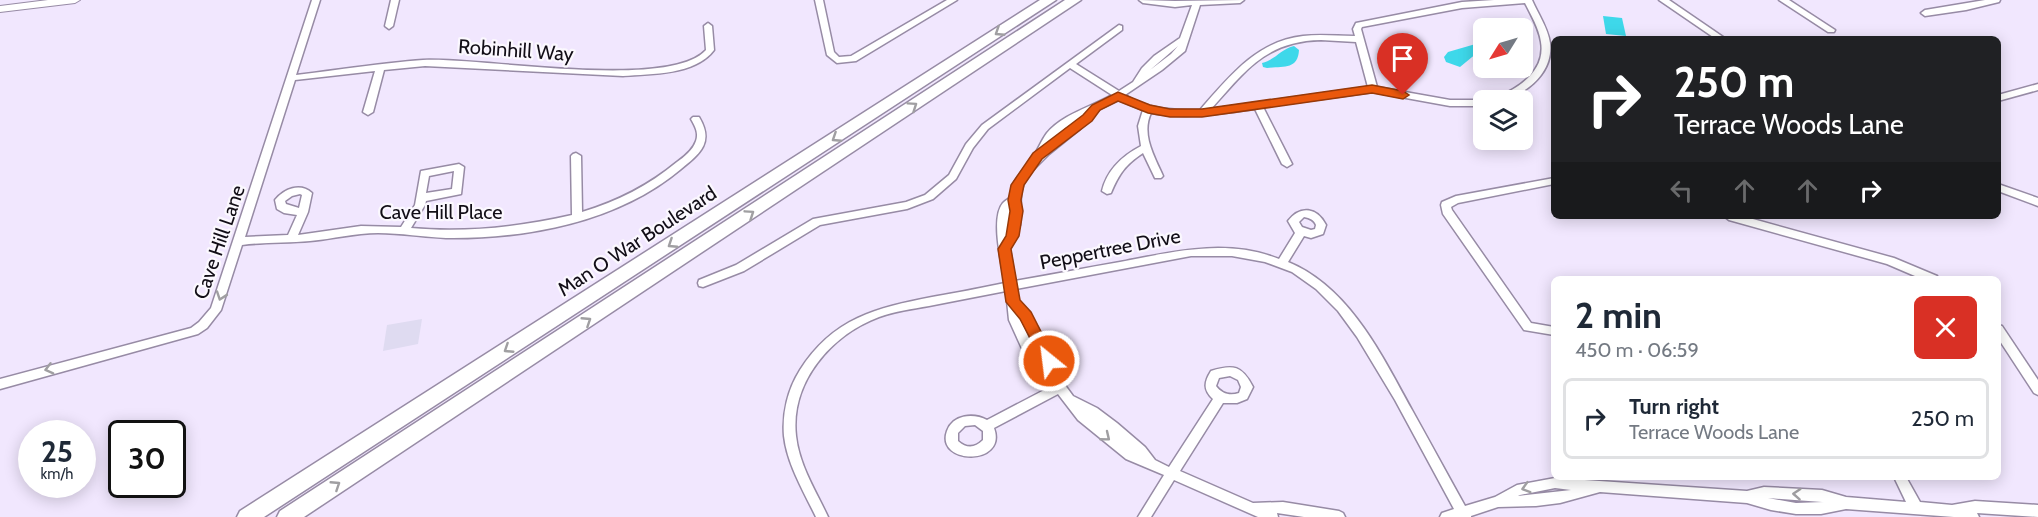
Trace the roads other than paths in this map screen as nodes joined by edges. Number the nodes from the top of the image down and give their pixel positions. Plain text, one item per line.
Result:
1 (75, 0) edge
2 (316, 0) edge
3 (395, 0) edge
4 (819, 0) edge
5 (953, 0) edge
6 (1049, 0) edge
7 (1074, 0) edge
8 (1143, 0) edge
9 (1240, 0) edge
10 (1528, 0) edge
11 (1664, 0) edge
12 (1783, 0) edge
13 (1996, 0) edge
14 (1194, 1) edge
15 (0, 9) edge
16 (1925, 13) dead end
17 (389, 26) dead end
18 (708, 26) dead end
19 (1119, 28) dead end
20 (1831, 30) dead end
21 (1718, 36) edge
22 (1359, 39) junction
23 (1071, 64) junction
24 (380, 68) junction
25 (291, 78) junction
26 (2038, 87) edge
27 (1372, 89) junction
28 (1517, 90) edge
29 (1118, 96) junction
30 (2001, 97) edge
31 (1473, 103) edge
32 (1258, 106) junction
33 (1148, 109) junction
34 (368, 112) dead end
35 (1202, 113) junction
36 (696, 119) dead end
37 (1146, 147) junction
38 (576, 156) dead end
39 (1287, 164) dead end
40 (1158, 176) dead end
41 (1551, 182) edge
42 (2001, 188) edge
43 (1107, 191) dead end
44 (420, 198) dead end
45 (2038, 202) edge
46 (303, 212) dead end
47 (577, 216) junction
48 (1740, 219) edge
49 (404, 230) junction
50 (1301, 232) dead end
51 (292, 237) junction
52 (240, 241) junction
53 (1282, 263) junction
54 (1926, 276) edge
55 (704, 283) dead end
56 (1010, 287) junction
57 (1551, 331) edge
58 (2001, 334) edge
59 (1057, 382) junction
60 (0, 384) edge
61 (2038, 390) edge
62 (1220, 398) dead end
63 (987, 426) dead end
64 (1170, 473) junction
65 (1902, 480) edge
66 (1251, 506) junction
67 (1916, 508) junction
68 (1949, 510) junction
69 (2038, 511) edge
70 (1464, 515) edge
71 (248, 517) edge
72 (287, 517) edge
73 (822, 517) edge
74 (1144, 517) edge
75 (1272, 517) edge
76 (1339, 517) edge
77 (1446, 517) edge
78 (1974, 517) edge

1 - 15 street
2 - 25 street, Cave Hill Lane
3 - 17 street
4 - 5 street
6 -> 71 main road, Man O War Boulevard
72 -> 7 main road, Man O War Boulevard
8 - 14 street
9 - 14 street
10 - 22 street
10 - 28 street
11 - 21 street
12 - 20 street
13 - 16 street
14 - 29 street
18 - 24 street, Robinhill Way
19 - 23 street
22 - 27 street
22 - 35 street
23 - 29 street
23 - 55 street
24 - 25 street, Robinhill Way
24 - 34 street
25 - 52 street, Cave Hill Lane
26 - 30 street
27 - 31 street
27 - 32 street
29 - 33 street
29 - 56 street
32 - 35 street
32 - 39 street
33 - 35 street
33 - 37 street
36 - 47 street, Cave Hill Place
37 - 40 street
37 - 43 street
38 - 47 street
41 - 57 street
42 - 45 street
44 - 49 street
46 - 51 street
47 - 49 street, Cave Hill Place
48 - 54 street
49 - 51 street, Cave Hill Place
50 - 53 street
51 - 52 street, Cave Hill Place
52 -> 60 street, Cave Hill Lane
53 - 56 street, Peppertree Drive
53 - 70 street, Peppertree Drive
56 - 59 street
56 - 73 street, Peppertree Drive
58 - 61 street
59 - 63 street
59 - 64 street
62 - 64 street
64 - 66 street
64 - 74 street
65 - 67 street
66 - 75 street
66 - 76 street
67 - 68 street
67 - 70 street
68 - 69 street
68 - 78 street
70 - 77 street

